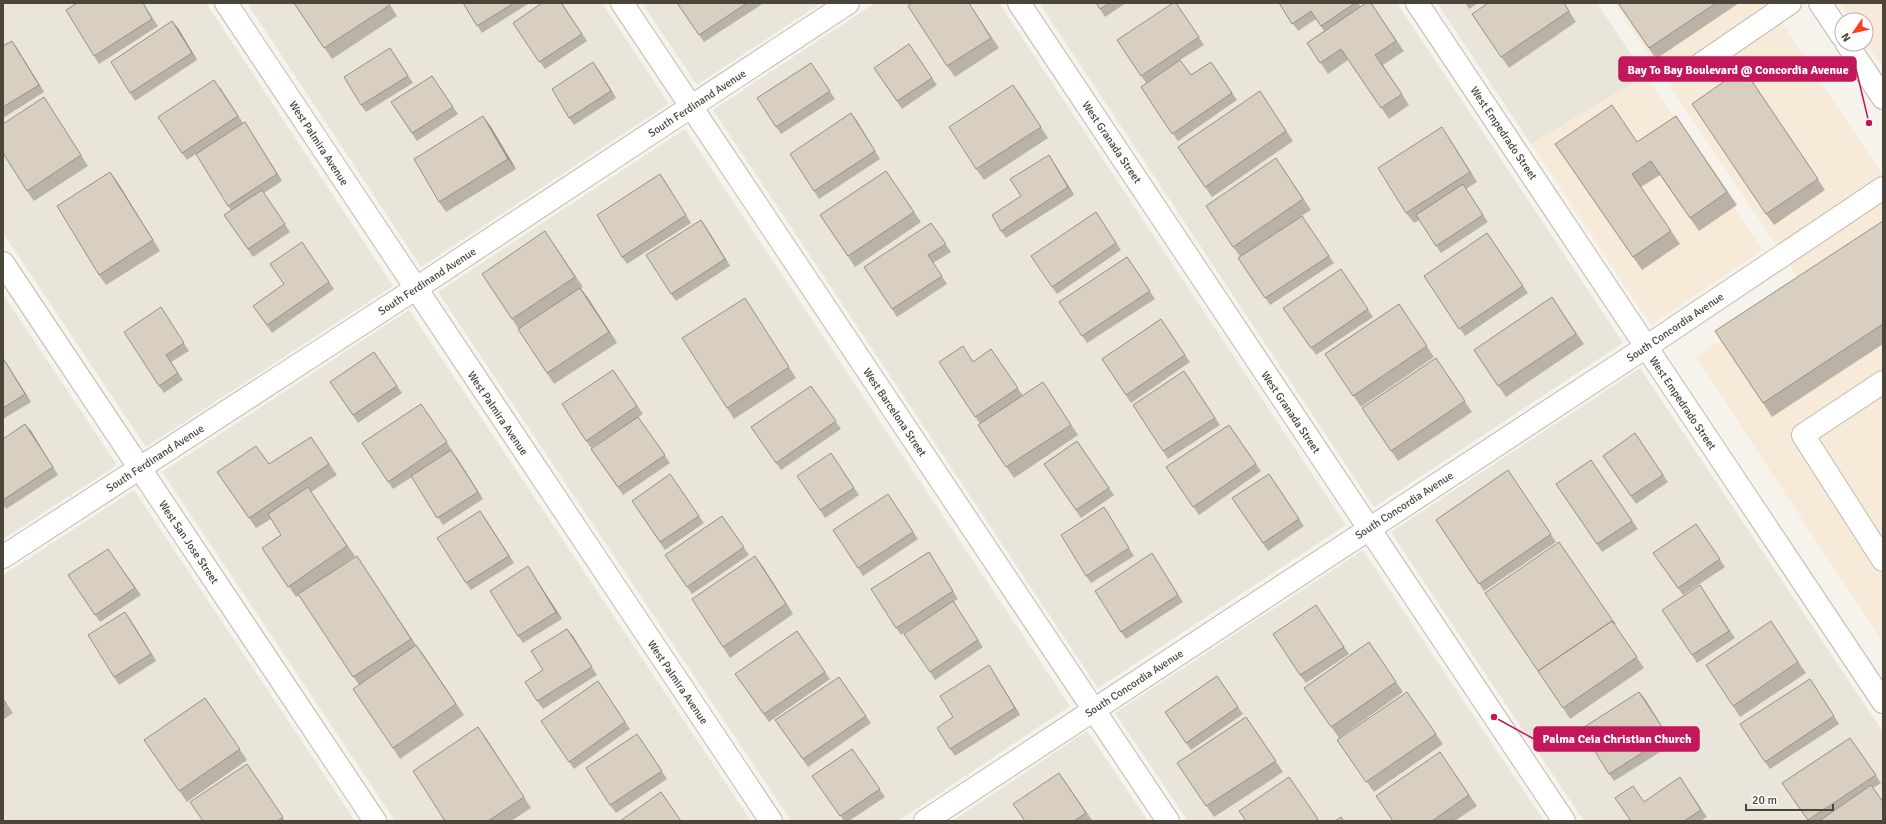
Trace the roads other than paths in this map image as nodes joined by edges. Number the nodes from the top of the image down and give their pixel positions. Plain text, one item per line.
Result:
1 (226, 3) edge
2 (622, 3) edge
3 (848, 3) edge
4 (1019, 3) edge
5 (1417, 3) edge
6 (1790, 3) edge
7 (1820, 3) edge
8 (1834, 24) edge
9 (1852, 52) edge
10 (1698, 66) dead end
11 (1883, 98) edge
12 (691, 107) junction
13 (1883, 188) edge
14 (3, 263) edge
15 (415, 289) junction
16 (1646, 347) junction
17 (1883, 382) edge
18 (140, 469) junction
19 (1368, 528) junction
20 (3, 557) edge
21 (1883, 560) edge
22 (1883, 702) edge
23 (1093, 709) junction
24 (375, 821) edge
25 (771, 821) edge
26 (925, 821) edge
27 (1168, 821) edge
28 (1564, 821) edge

1 - 15 street, West Palmira Avenue
2 - 12 street, West Barcelona Street
3 - 12 street, South Ferdinand Avenue
4 - 19 street, West Granada Street
5 - 16 street, West Empedrado Street
6 - 10 street
7 - 8 street
9 - 11 street
12 - 15 street, South Ferdinand Avenue
12 - 23 street, West Barcelona Street
13 - 16 street, South Concordia Avenue
14 - 18 street, West San Jose Street
15 - 18 street, South Ferdinand Avenue
15 - 25 street, West Palmira Avenue
16 - 19 street, South Concordia Avenue
16 - 22 street, West Empedrado Street
17 - 21 street
18 - 20 street, South Ferdinand Avenue
18 - 24 street, West San Jose Street
19 - 23 street, South Concordia Avenue
19 - 28 street, West Granada Street
23 - 26 street, South Concordia Avenue
23 - 27 street, West Barcelona Street

